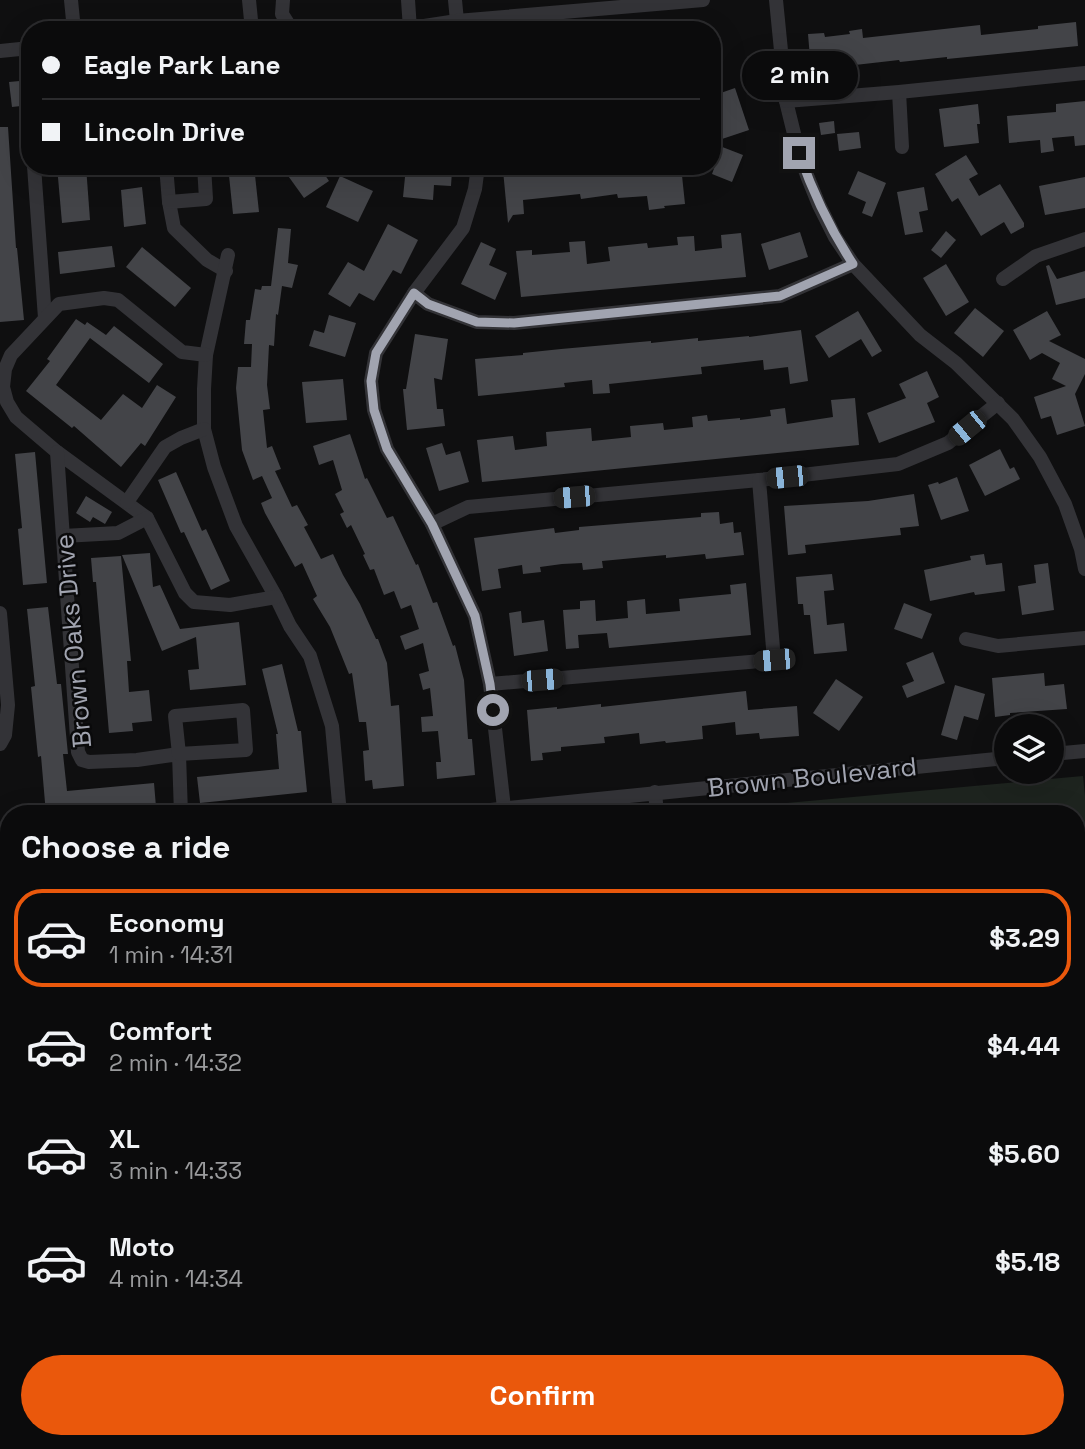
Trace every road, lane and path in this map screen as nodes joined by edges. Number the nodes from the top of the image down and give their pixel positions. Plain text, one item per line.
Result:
1 (71, 0) edge
2 (249, 0) edge
3 (283, 0) edge
4 (408, 0) edge
5 (455, 0) edge
6 (776, 0) edge
7 (694, 1) edge
8 (613, 3) edge
9 (73, 21) edge
10 (252, 21) edge
11 (287, 21) edge
12 (405, 21) edge
13 (457, 21) joint
14 (21, 49) edge
15 (0, 51) edge
16 (1085, 73) edge
17 (899, 92) junction
18 (786, 101) junction
19 (902, 147) dead end
20 (35, 175) edge
21 (167, 175) edge
22 (205, 175) edge
23 (477, 175) edge
24 (169, 202) junction
25 (1085, 239) edge
26 (228, 255) dead end
27 (853, 264) junction
28 (226, 271) junction
29 (1003, 279) dead end
30 (414, 293) junction
31 (45, 318) junction
32 (206, 355) junction
33 (998, 403) junction
34 (204, 429) junction
35 (57, 452) junction
36 (759, 480) junction
37 (127, 502) junction
38 (147, 518) junction
39 (432, 524) junction
40 (63, 537) junction
41 (1085, 569) edge
42 (276, 597) junction
43 (0, 613) edge
44 (1085, 638) edge
45 (966, 639) dead end
46 (490, 684) junction
47 (0, 744) edge
48 (1085, 751) edge
49 (1064, 753) edge
50 (179, 754) junction
51 (994, 759) edge
52 (655, 792) junction
53 (181, 805) edge
54 (339, 805) edge
55 (504, 805) edge
56 (532, 805) edge
57 (656, 805) edge

1 - 9 street
2 - 10 street
3 - 11 street
4 - 12 street
5 - 13 street
6 - 18 street
7 - 8 street
8 - 13 street
14 - 15 street
16 - 17 street
17 - 18 street
17 - 19 street
18 - 27 street
20 - 31 street
21 - 24 street
22 - 24 street
23 - 30 street
24 - 28 street
25 - 29 street
26 - 28 street
27 - 30 street
27 - 33 street
28 - 32 street
30 - 39 street
31 - 32 street
31 - 35 street
32 - 34 street
33 - 36 street
33 - 41 street
34 - 37 street
34 - 42 street
35 - 37 street
35 - 40 street, Brown Oaks Drive
36 - 39 street
36 - 46 street
37 - 38 street
38 - 40 street
38 - 42 street
39 - 46 street
40 - 50 street, Brown Oaks Drive
42 - 54 street
43 - 47 street
44 - 45 street
46 - 55 street
48 - 49 street
50 - 50 street
50 - 53 street
51 - 52 street, Brown Boulevard
52 - 56 street, Brown Boulevard
52 - 57 street

